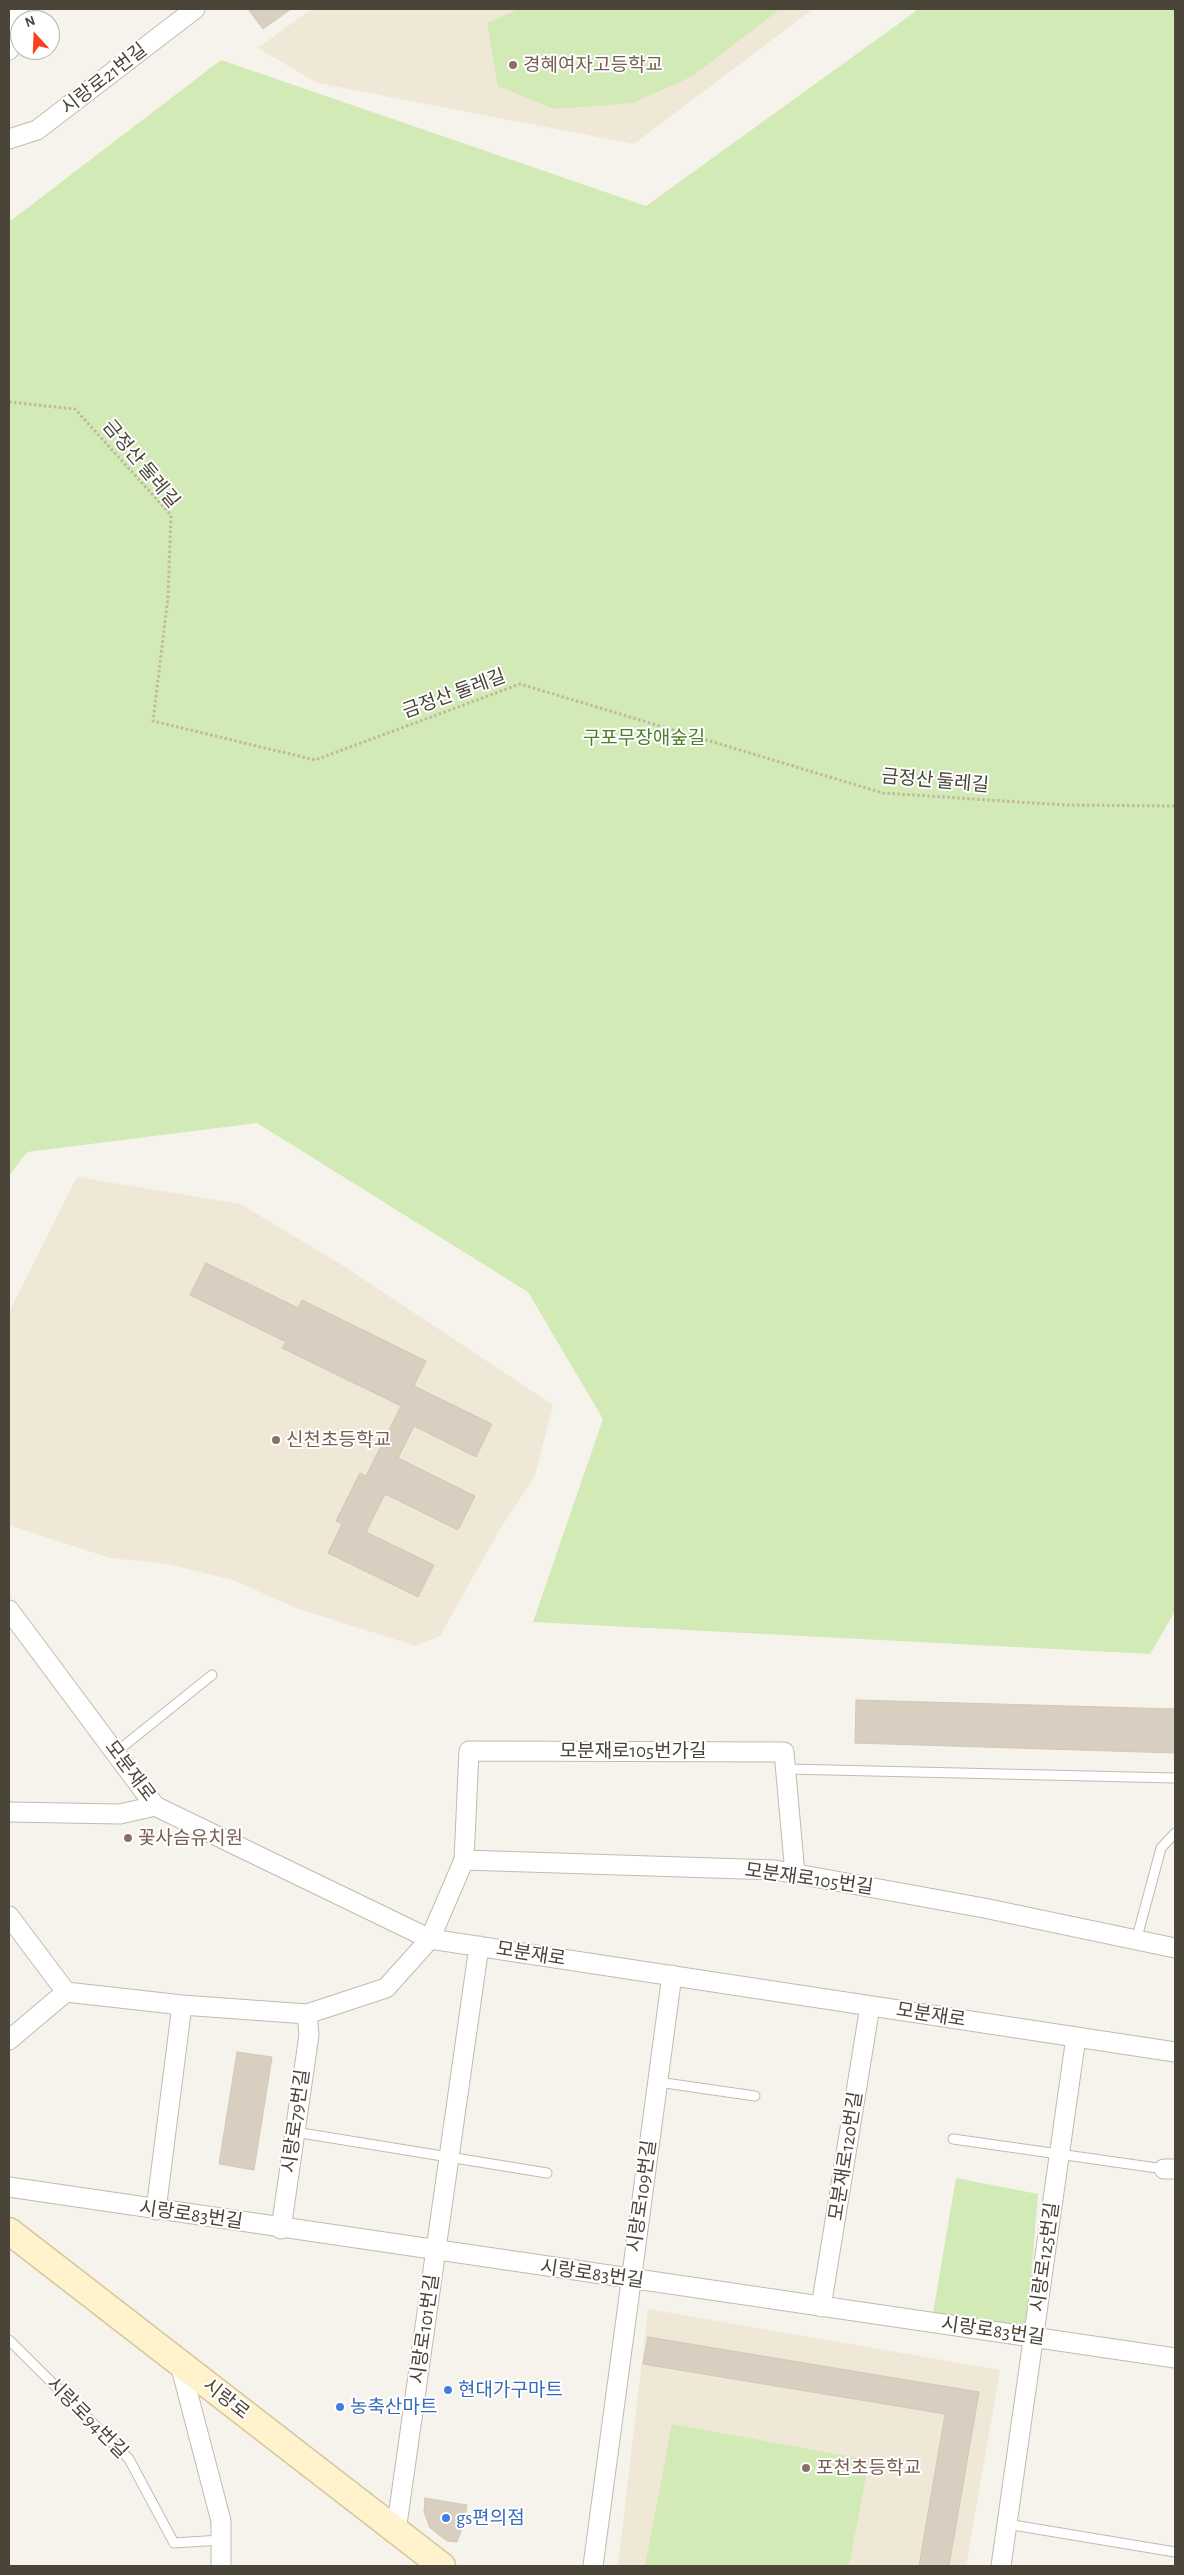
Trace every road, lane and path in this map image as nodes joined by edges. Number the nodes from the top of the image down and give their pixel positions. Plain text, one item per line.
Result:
1 (18, 9) edge
2 (195, 9) edge
3 (9, 50) edge
4 (9, 140) edge
5 (9, 402) edge
6 (1175, 806) edge
7 (9, 1610) edge
8 (212, 1676) dead end
9 (115, 1753) junction
10 (786, 1769) junction
11 (1175, 1778) edge
12 (154, 1806) junction
13 (9, 1812) edge
14 (1175, 1833) edge
15 (464, 1860) junction
16 (794, 1874) junction
17 (9, 1916) edge
18 (430, 1939) junction
19 (1136, 1941) junction
20 (479, 1946) junction
21 (1175, 1948) edge
22 (672, 1976) junction
23 (66, 1992) junction
24 (182, 2005) junction
25 (870, 2006) junction
26 (307, 2014) junction
27 (1076, 2037) junction
28 (9, 2040) edge
29 (1175, 2052) edge
30 (658, 2082) junction
31 (755, 2096) dead end
32 (295, 2132) junction
33 (952, 2139) dead end
34 (1060, 2154) junction
35 (449, 2158) junction
36 (1170, 2169) edge
37 (547, 2173) dead end
38 (9, 2187) edge
39 (156, 2210) junction
40 (281, 2228) junction
41 (9, 2231) edge
42 (436, 2251) junction
43 (631, 2279) junction
44 (821, 2307) junction
45 (1034, 2337) junction
46 (9, 2340) edge
47 (1175, 2358) edge
48 (180, 2364) junction
49 (1007, 2524) junction
50 (396, 2531) junction
51 (221, 2540) junction
52 (1175, 2552) edge
53 (221, 2566) edge
54 (442, 2566) edge
55 (593, 2566) edge
56 (1001, 2566) edge

1 - 3 street
2 - 4 street, 시랑로21번길
5 - 6 path, 금정산 둘레길
7 - 9 street, 모분재로
8 - 9 lane
9 - 12 street, 모분재로
10 - 11 lane
10 - 15 street, 모분재로105번가길
10 - 16 street, 모분재로105번가길
12 - 13 street
12 - 18 street, 모분재로
14 - 19 lane
15 - 16 street, 모분재로105번길
15 - 18 street
16 - 19 street, 모분재로105번길
17 - 23 street
18 - 20 street, 모분재로
18 - 26 street
19 - 21 street, 모분재로105번길
20 - 22 street, 모분재로
20 - 35 street, 시랑로101번길
22 - 25 street, 모분재로
22 - 30 street, 시랑로109번길
23 - 24 street
23 - 28 street
24 - 26 street
24 - 39 street
25 - 27 street, 모분재로
25 - 44 street, 모분재로120번길
26 - 32 street, 시랑로79번길
27 - 29 street, 모분재로
27 - 34 street, 시랑로125번길
30 - 31 lane
30 - 43 street, 시랑로109번길
32 - 35 lane
32 - 40 street, 시랑로79번길
33 - 34 lane
34 - 36 lane
34 - 45 street, 시랑로125번길
35 - 37 lane
35 - 42 street, 시랑로101번길
38 - 39 street, 시랑로83번길
39 - 40 street, 시랑로83번길
40 - 42 street, 시랑로83번길
41 - 48 main road, 시랑로
42 - 43 street, 시랑로83번길
42 - 50 street, 시랑로101번길
43 - 44 street, 시랑로83번길
43 - 55 street, 시랑로109번길
44 - 45 street, 시랑로83번길
45 - 47 street, 시랑로83번길
45 - 49 street, 시랑로125번길
46 - 51 lane, 시랑로94번길
48 - 50 main road, 시랑로
48 - 51 street
49 - 52 lane
49 - 56 street, 시랑로125번길
50 - 54 main road, 시랑로
51 - 53 street

